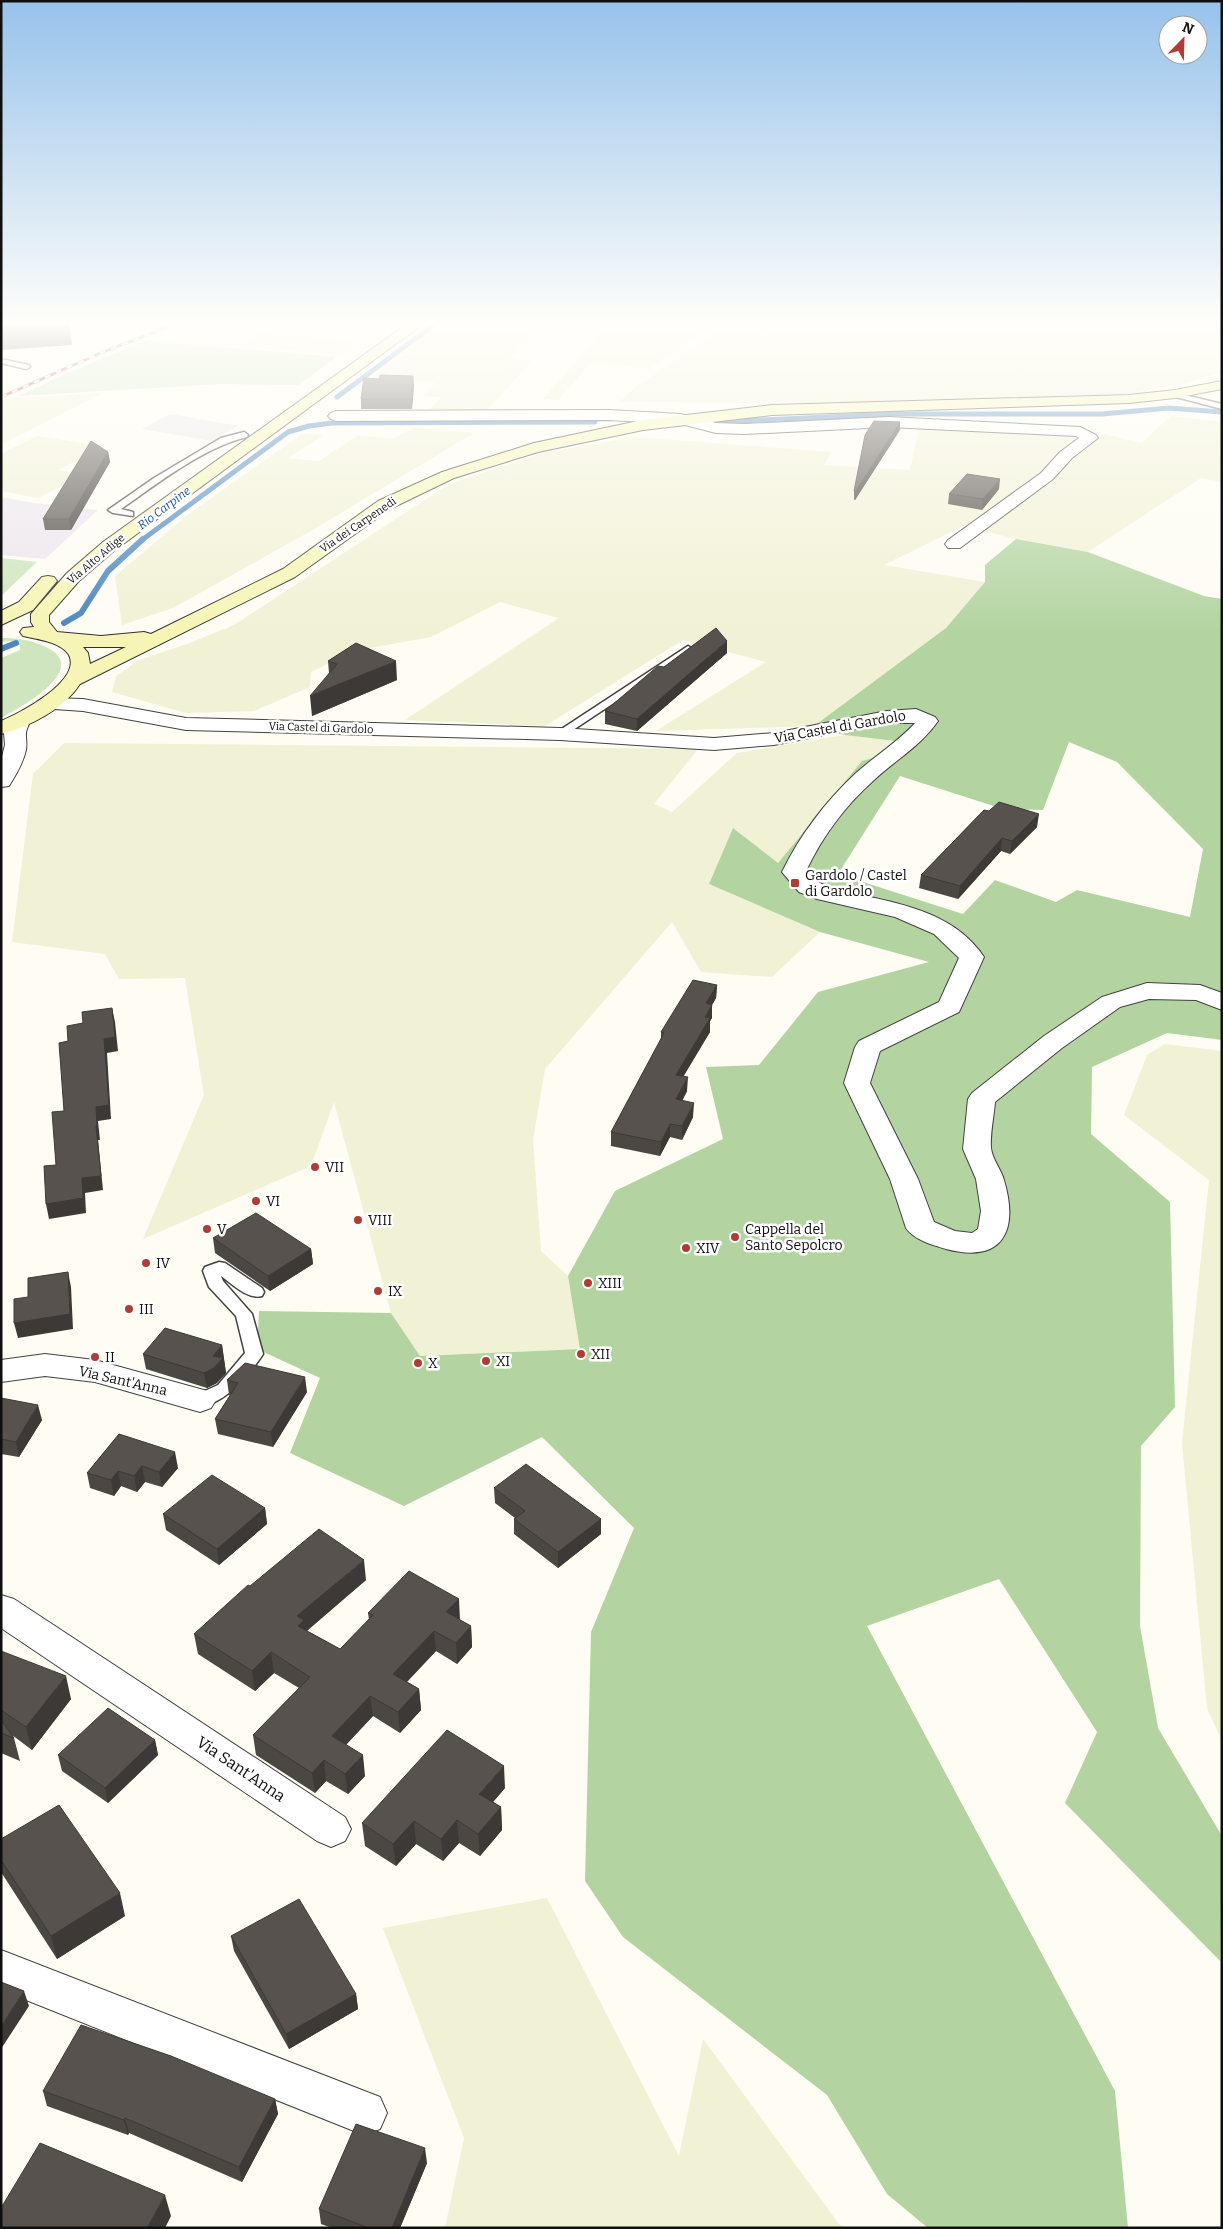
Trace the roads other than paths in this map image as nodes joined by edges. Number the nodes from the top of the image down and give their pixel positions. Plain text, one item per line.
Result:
1 (257, 425) edge
2 (276, 425) edge
3 (648, 425) edge
4 (704, 425) edge
5 (826, 425) edge
6 (947, 425) edge
7 (954, 544) dead end
8 (1, 620) edge
9 (178, 630) junction
10 (1, 631) edge
11 (52, 636) junction
12 (688, 649) edge
13 (70, 684) junction
14 (47, 704) junction
15 (83, 706) junction
16 (21, 720) junction
17 (1, 728) edge
18 (560, 734) junction
19 (5, 767) edge
20 (1222, 1002) edge
21 (256, 1292) dead end
22 (1, 1371) edge
23 (200, 1400) joint
24 (1, 1609) edge
25 (331, 1829) dead end
26 (1, 1970) edge
27 (364, 2113) dead end

1 - 8 main road, Via Alto Adige
2 - 11 main road, Via Alto Adige
3 - 9 main road, Via dei Carpenedi
4 - 5 street, Via dei Carpenedi
6 - 7 street, Via dei Carpenedi
9 - 11 main road, Via dei Carpenedi
9 - 13 main road, Via dei Carpenedi
10 - 11 main road, Via dei Carpenedi
11 - 13 main road
12 - 18 lane
13 - 14 main road, Via dei Carpenedi
13 - 15 street
14 - 15 street, Via Castel di Gardolo
14 - 16 main road, Via dei Carpenedi
15 - 18 street, Via Castel di Gardolo
16 - 17 main road, Via dei Carpenedi
16 - 19 street
18 - 20 street, Via Castel di Gardolo
21 - 23 lane, Via Sant'Anna
22 - 23 street, Via Sant'Anna
24 - 25 street, Via Sant'Anna
26 - 27 street

